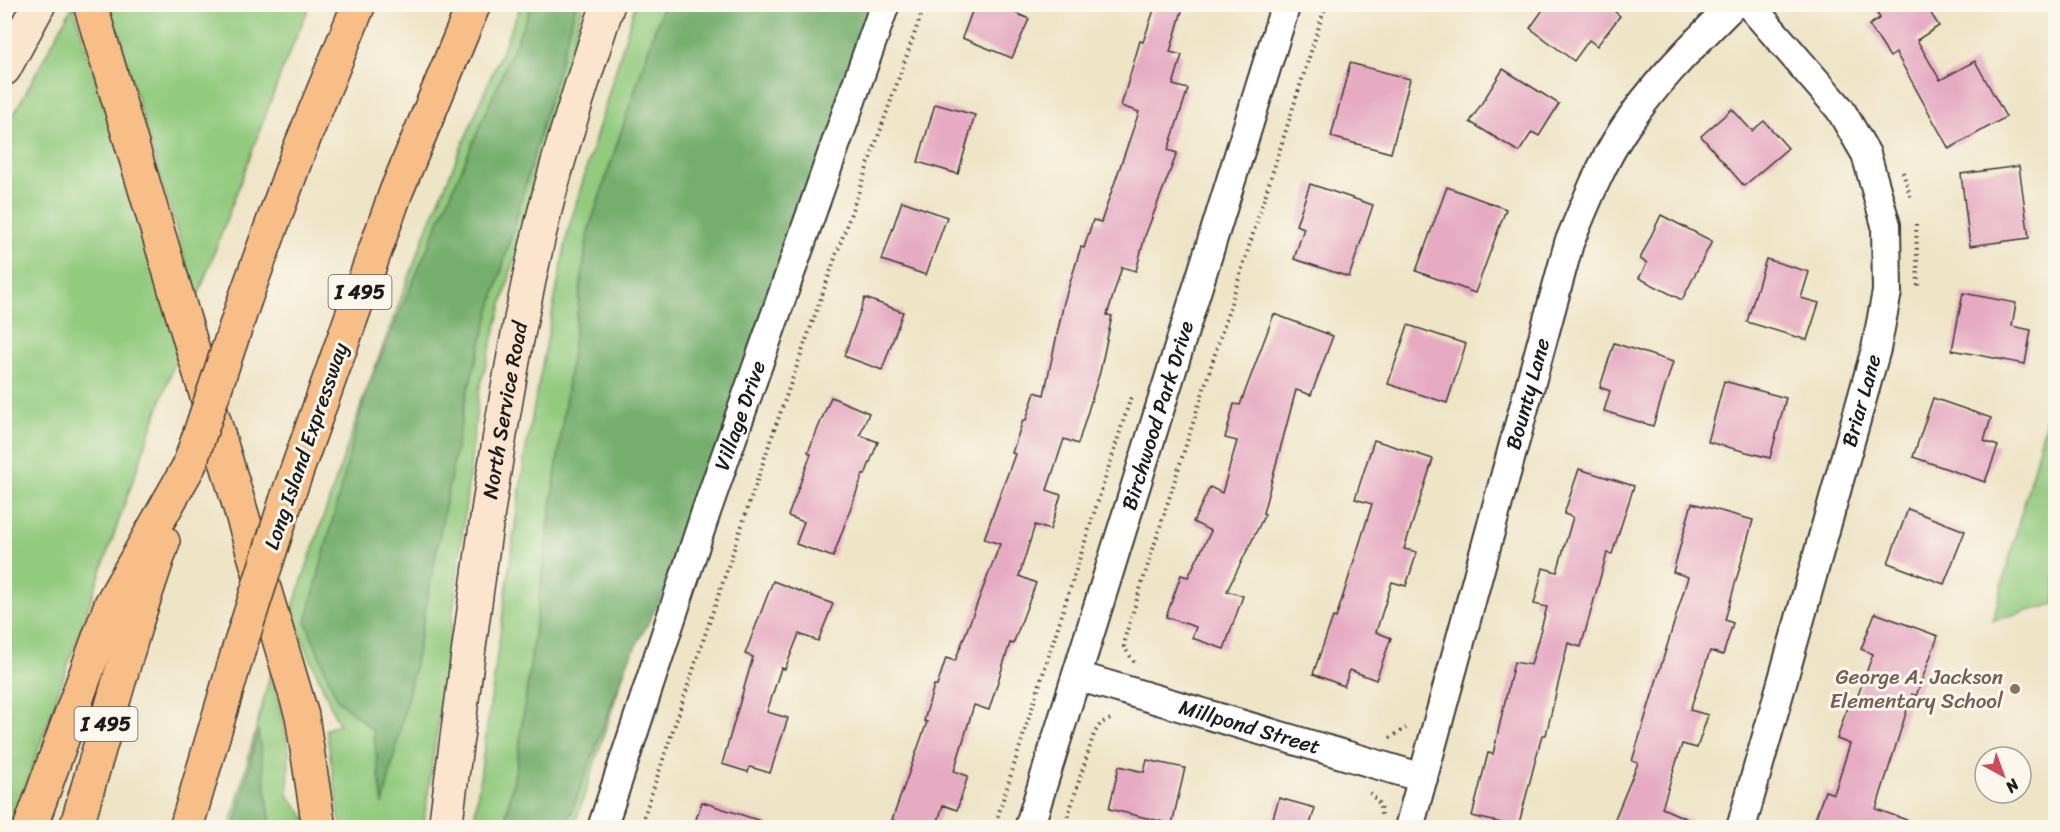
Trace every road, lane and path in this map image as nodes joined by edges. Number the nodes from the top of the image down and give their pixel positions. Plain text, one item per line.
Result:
1 (90, 4) edge
2 (359, 4) edge
3 (474, 4) edge
4 (608, 4) edge
5 (885, 4) edge
6 (925, 4) edge
7 (1286, 4) edge
8 (1326, 4) edge
9 (1734, 4) edge
10 (1749, 4) edge
11 (33, 15) edge
12 (4, 69) edge
13 (1131, 395) dead end
14 (124, 612) junction
15 (1138, 667) dead end
16 (1077, 676) junction
17 (1123, 718) dead end
18 (1407, 727) dead end
19 (1384, 739) dead end
20 (1423, 778) junction
21 (1366, 790) dead end
22 (1382, 817) dead end
23 (30, 828) edge
24 (76, 828) edge
25 (186, 828) edge
26 (319, 828) edge
27 (445, 828) edge
28 (602, 828) edge
29 (640, 828) edge
30 (994, 828) edge
31 (1029, 828) edge
32 (1064, 828) edge
33 (1409, 828) edge
34 (1741, 828) edge

1 - 26 highway
2 - 14 highway, bridge
3 - 25 highway, Long Island Expressway / I 495, bridge
4 - 27 main road, North Service Road
5 - 28 street, Village Drive
6 - 29 path
7 - 16 street, Birchwood Park Drive
8 - 15 path
9 - 20 street, Bounty Lane
10 - 34 street, Briar Lane
11 - 12 main road
13 - 30 path
14 - 23 highway
14 - 24 highway, I 495
16 - 20 street, Millpond Street
16 - 31 street, Birchwood Park Drive
17 - 32 path
18 - 19 path
20 - 33 street, Bounty Lane
21 - 22 path

